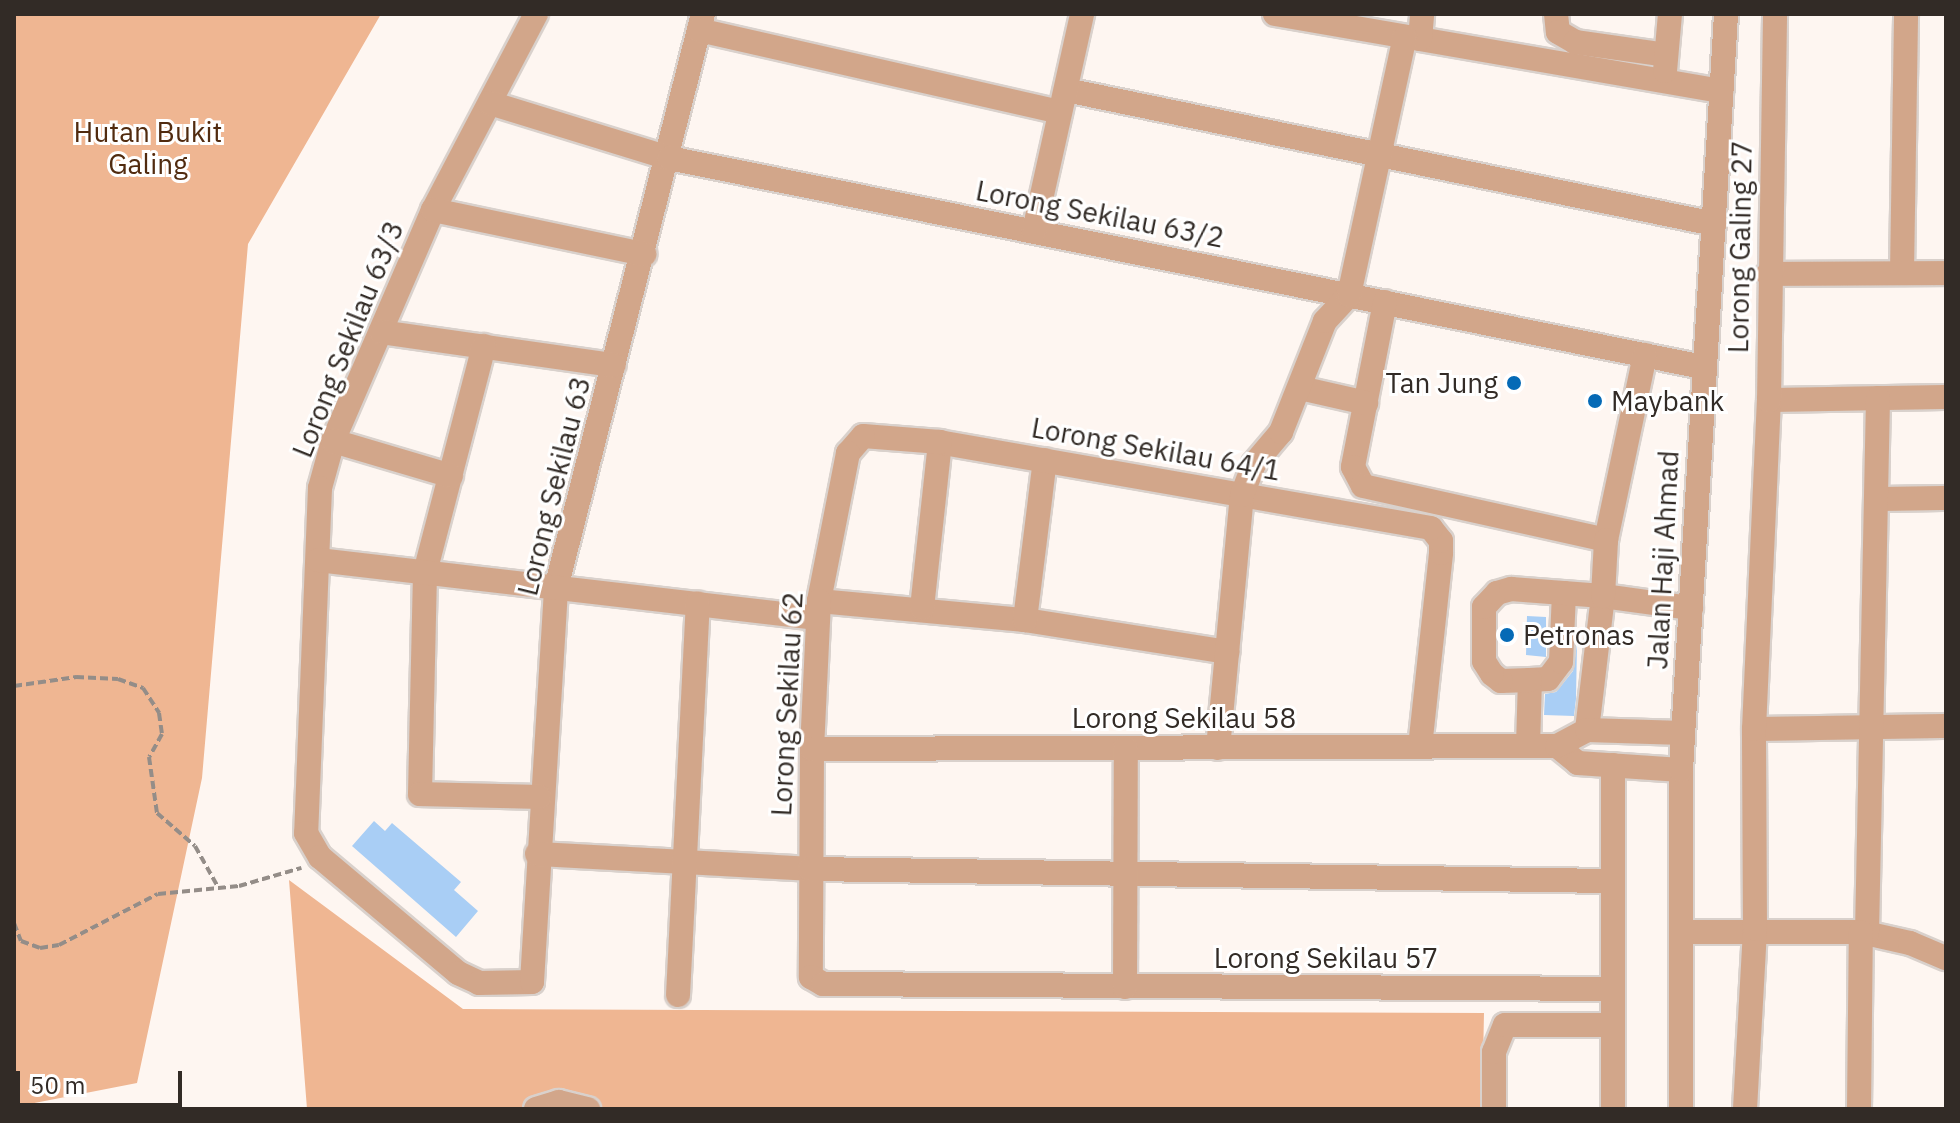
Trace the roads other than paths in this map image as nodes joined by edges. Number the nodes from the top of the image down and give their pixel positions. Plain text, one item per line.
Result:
1 (536, 14) edge
2 (1082, 14) edge
3 (1275, 14) edge
4 (1422, 14) edge
5 (1556, 14) edge
6 (1670, 14) edge
7 (1726, 14) edge
8 (1775, 14) edge
9 (1906, 14) edge
10 (701, 22) edge
11 (1412, 38) junction
12 (1666, 55) junction
13 (1664, 81) junction
14 (1721, 91) junction
15 (1063, 101) junction
16 (490, 103) junction
17 (1380, 154) junction
18 (669, 158) junction
19 (433, 210) junction
20 (1714, 224) junction
21 (1034, 231) junction
22 (644, 254) junction
23 (1902, 273) junction
24 (1946, 273) edge
25 (1768, 274) junction
26 (1349, 295) junction
27 (1385, 302) junction
28 (381, 332) junction
29 (484, 346) junction
30 (1645, 355) junction
31 (614, 365) junction
32 (1703, 367) junction
33 (1300, 388) junction
34 (1946, 397) edge
35 (1878, 398) junction
36 (1769, 400) junction
37 (1366, 403) junction
38 (863, 436) joint
39 (333, 441) junction
40 (940, 442) junction
41 (1045, 460) junction
42 (451, 476) junction
43 (1242, 495) junction
44 (1946, 498) edge
45 (1877, 499) junction
46 (1606, 540) junction
47 (318, 560) junction
48 (425, 573) junction
49 (556, 588) junction
50 (1564, 593) junction
51 (1603, 596) junction
52 (698, 604) junction
53 (922, 608) junction
54 (1691, 608) junction
55 (819, 610) junction
56 (1025, 620) junction
57 (1227, 652) junction
58 (1530, 680) junction
59 (1869, 726) junction
60 (1946, 726) edge
61 (1754, 729) junction
62 (1587, 730) junction
63 (1683, 733) junction
64 (1528, 746) junction
65 (1557, 746) junction
66 (1420, 747) junction
67 (1126, 748) junction
68 (1218, 748) junction
69 (812, 749) junction
70 (1613, 765) junction
71 (1681, 770) junction
72 (539, 797) junction
73 (537, 854) junction
74 (684, 863) junction
75 (810, 869) junction
76 (1126, 877) junction
77 (1613, 881) junction
78 (1755, 929) junction
79 (1681, 932) junction
80 (1864, 932) junction
81 (1946, 958) edge
82 (532, 982) joint
83 (816, 982) joint
84 (1125, 987) junction
85 (1612, 989) junction
86 (678, 995) dead end
87 (1613, 1025) junction
88 (536, 1109) edge
89 (588, 1109) edge
90 (1494, 1109) edge
91 (1613, 1109) edge
92 (1681, 1109) edge
93 (1745, 1109) edge
94 (1859, 1109) edge

1 - 16 street, Lorong Sekilau 63/3
2 - 15 street
3 - 11 street
4 - 11 street
5 - 12 street
6 - 12 street
7 - 14 street, Jalan Haji Ahmad
8 - 25 street, Lorong Galing 27
9 - 23 street
10 - 15 street
10 - 18 street, Lorong Sekilau 63
11 - 13 street
11 - 17 street
12 - 13 street
13 - 14 street
14 - 20 street, Jalan Haji Ahmad
15 - 17 street
15 - 21 street
16 - 18 street, Lorong Sekilau 63/2
16 - 19 street, Lorong Sekilau 63/3
17 - 20 street
17 - 26 street
18 - 21 street, Lorong Sekilau 63/2
18 - 22 street, Lorong Sekilau 63
19 - 22 street
19 - 28 street, Lorong Sekilau 63/3
20 - 32 street, Jalan Haji Ahmad
21 - 26 street, Lorong Sekilau 63/2
22 - 31 street, Lorong Sekilau 63
23 - 24 street
23 - 25 street
25 - 36 street, Lorong Galing 27
26 - 27 street, Lorong Sekilau 63/2
26 - 33 street
27 - 30 street, Lorong Sekilau 63/2
27 - 37 street
28 - 29 street
28 - 39 street, Lorong Sekilau 63/3
29 - 31 street
29 - 42 street
30 - 32 street, Lorong Sekilau 63/2
30 - 46 street
31 - 49 street, Lorong Sekilau 63
32 - 54 street, Jalan Haji Ahmad
33 - 37 street
33 - 43 street
34 - 35 street
35 - 36 street
35 - 45 street
36 - 61 street
37 - 46 street
38 - 40 street, Lorong Sekilau 64/1
38 - 55 street, Lorong Sekilau 62
39 - 42 street
39 - 47 street, Lorong Sekilau 63/3
40 - 41 street, Lorong Sekilau 64/1
40 - 53 street
41 - 43 street, Lorong Sekilau 64/1
41 - 56 street
42 - 48 street
43 - 57 street
43 - 66 street, Lorong Sekilau 64/1
44 - 45 street
45 - 59 street
46 - 51 street
47 - 48 street
47 - 82 street, Lorong Sekilau 63/3
48 - 49 street
48 - 72 street
49 - 52 street
49 - 72 street, Lorong Sekilau 63
50 - 51 street
50 - 58 street
50 - 58 street
51 - 54 street
51 - 62 street
52 - 55 street
52 - 74 street
53 - 55 street
53 - 56 street
54 - 63 street, Jalan Haji Ahmad
55 - 69 street, Lorong Sekilau 62
56 - 57 street
57 - 68 street
58 - 64 street
59 - 60 street
59 - 61 street
59 - 80 street
61 - 78 street
62 - 63 street, Lorong Sekilau 58
62 - 65 street, Lorong Sekilau 58
63 - 71 street, Jalan Haji Ahmad
64 - 65 street, Lorong Sekilau 58
64 - 66 street, Lorong Sekilau 58
65 - 70 street, Lorong Sekilau 58
66 - 68 street, Lorong Sekilau 58
67 - 68 street, Lorong Sekilau 58
67 - 69 street, Lorong Sekilau 58
67 - 76 street
69 - 75 street, Lorong Sekilau 62
70 - 71 street, Lorong Sekilau 58
70 - 77 street
71 - 79 street, Jalan Haji Ahmad
72 - 73 street, Lorong Sekilau 63
73 - 74 street
73 - 82 street, Lorong Sekilau 63
74 - 75 street
74 - 86 street
75 - 76 street
75 - 83 street, Lorong Sekilau 62
76 - 77 street
76 - 84 street
77 - 85 street
78 - 79 street
78 - 80 street
78 - 93 street
79 - 92 street, Jalan Haji Ahmad
80 - 81 street
80 - 94 street
83 - 84 street, Lorong Sekilau 57
84 - 85 street, Lorong Sekilau 57
85 - 87 street
87 - 90 street
87 - 91 street
88 - 89 street

